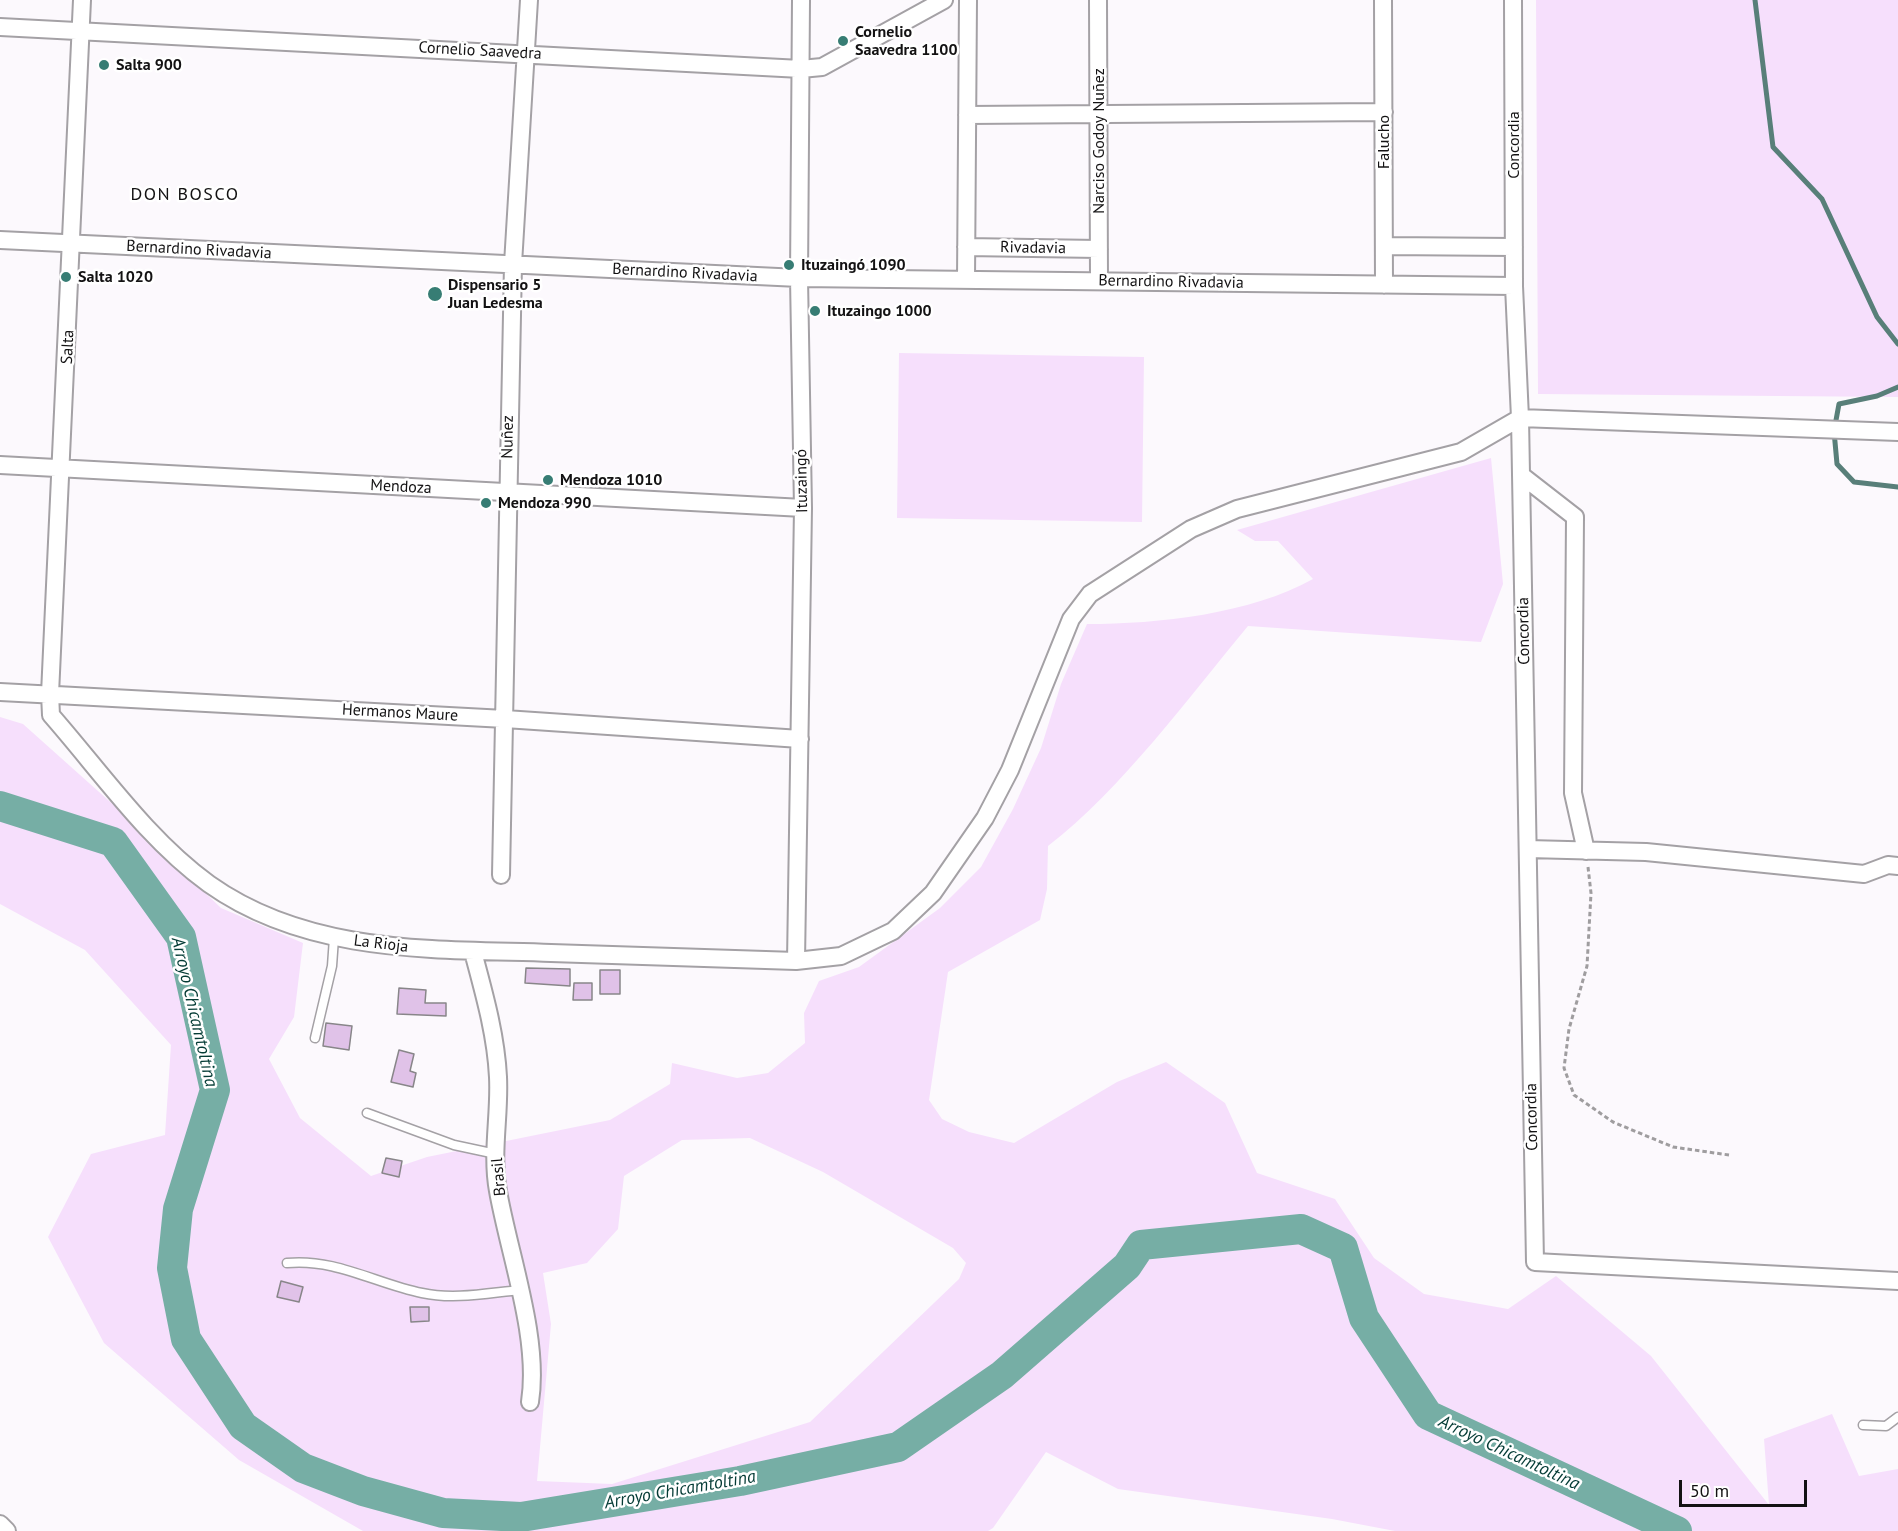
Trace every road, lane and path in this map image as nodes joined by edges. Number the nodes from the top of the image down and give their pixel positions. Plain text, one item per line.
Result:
1 (82, 0) edge
2 (529, 0) edge
3 (801, 0) edge
4 (944, 0) edge
5 (968, 0) edge
6 (1098, 0) edge
7 (1383, 0) edge
8 (1513, 0) edge
9 (0, 27) edge
10 (81, 33) junction
11 (526, 53) junction
12 (801, 69) junction
13 (1384, 112) junction
14 (1098, 114) junction
15 (967, 115) junction
16 (0, 240) edge
17 (72, 244) junction
18 (1384, 246) junction
19 (966, 247) junction
20 (1514, 247) junction
21 (1099, 249) junction
22 (513, 264) junction
23 (799, 278) junction
24 (966, 280) junction
25 (1099, 281) junction
26 (1384, 285) junction
27 (1515, 286) junction
28 (1520, 418) junction
29 (1898, 432) edge
30 (0, 465) edge
31 (63, 468) junction
32 (1521, 475) junction
33 (507, 493) junction
34 (803, 508) junction
35 (6, 693) edge
36 (50, 694) junction
37 (51, 715) junction
38 (505, 719) junction
39 (800, 739) junction
40 (1528, 849) junction
41 (1586, 851) junction
42 (1898, 866) edge
43 (501, 875) dead end
44 (334, 938) junction
45 (473, 952) junction
46 (796, 961) junction
47 (315, 1038) dead end
48 (368, 1113) dead end
49 (496, 1154) junction
50 (1729, 1155) dead end
51 (287, 1263) dead end
52 (1898, 1281) edge
53 (520, 1290) junction
54 (530, 1402) dead end
55 (1898, 1417) edge
56 (1863, 1425) dead end
57 (0, 1524) edge
58 (7, 1531) edge

1 - 10 street, Salta
2 - 11 street, Nuñez
3 - 12 street, Ituzaingó
4 - 12 street, Cornelio Saavedra
5 - 15 street
6 - 14 street, Narciso Godoy Nuñez
7 - 13 street, Falucho
8 - 20 street, Concordia
9 - 10 street, Cornelio Saavedra
10 - 11 street, Cornelio Saavedra
10 - 17 street, Salta
11 - 12 street, Cornelio Saavedra
11 - 22 street, Nuñez
12 - 23 street, Ituzaingó
13 - 14 street
13 - 18 street, Falucho
14 - 15 street
14 - 21 street, Narciso Godoy Nuñez
15 - 19 street
16 - 17 street, Bernardino Rivadavia
17 - 22 street, Bernardino Rivadavia
17 - 31 street, Salta
18 - 20 street
18 - 26 street, Falucho
19 - 21 street, Rivadavia
19 - 24 street
20 - 27 street, Concordia
21 - 25 street, Narciso Godoy Nuñez
22 - 23 street, Bernardino Rivadavia
22 - 33 street, Nuñez
23 - 24 street, Bernardino Rivadavia
23 - 34 street, Ituzaingó
24 - 25 street, Bernardino Rivadavia
25 - 26 street, Bernardino Rivadavia
26 - 27 street, Bernardino Rivadavia
27 - 28 street, Concordia
28 - 29 street
28 - 32 street, Concordia
28 - 46 street, La Rioja
30 - 31 street, Mendoza
31 - 33 street, Mendoza
31 - 36 street, Salta
32 - 40 street, Concordia
32 - 41 street
33 - 34 street, Mendoza
33 - 38 street, Nuñez
34 - 39 street, Ituzaingó
35 - 36 street, Hermanos Maure
35 - 37 street, La Rioja
36 - 37 street
36 - 38 street, Hermanos Maure
37 - 44 street, La Rioja
38 - 39 street, Hermanos Maure
38 - 43 street, Nuñez
39 - 46 street, Ituzaingó
40 - 41 street
40 - 52 street, Concordia
41 - 42 street
41 - 50 path
44 - 45 street, La Rioja
44 - 47 lane
45 - 46 street, La Rioja
45 - 49 street, Brasil
48 - 49 lane
49 - 53 street, Brasil
51 - 53 lane
53 - 54 street, Brasil
55 - 56 lane
57 - 58 street

